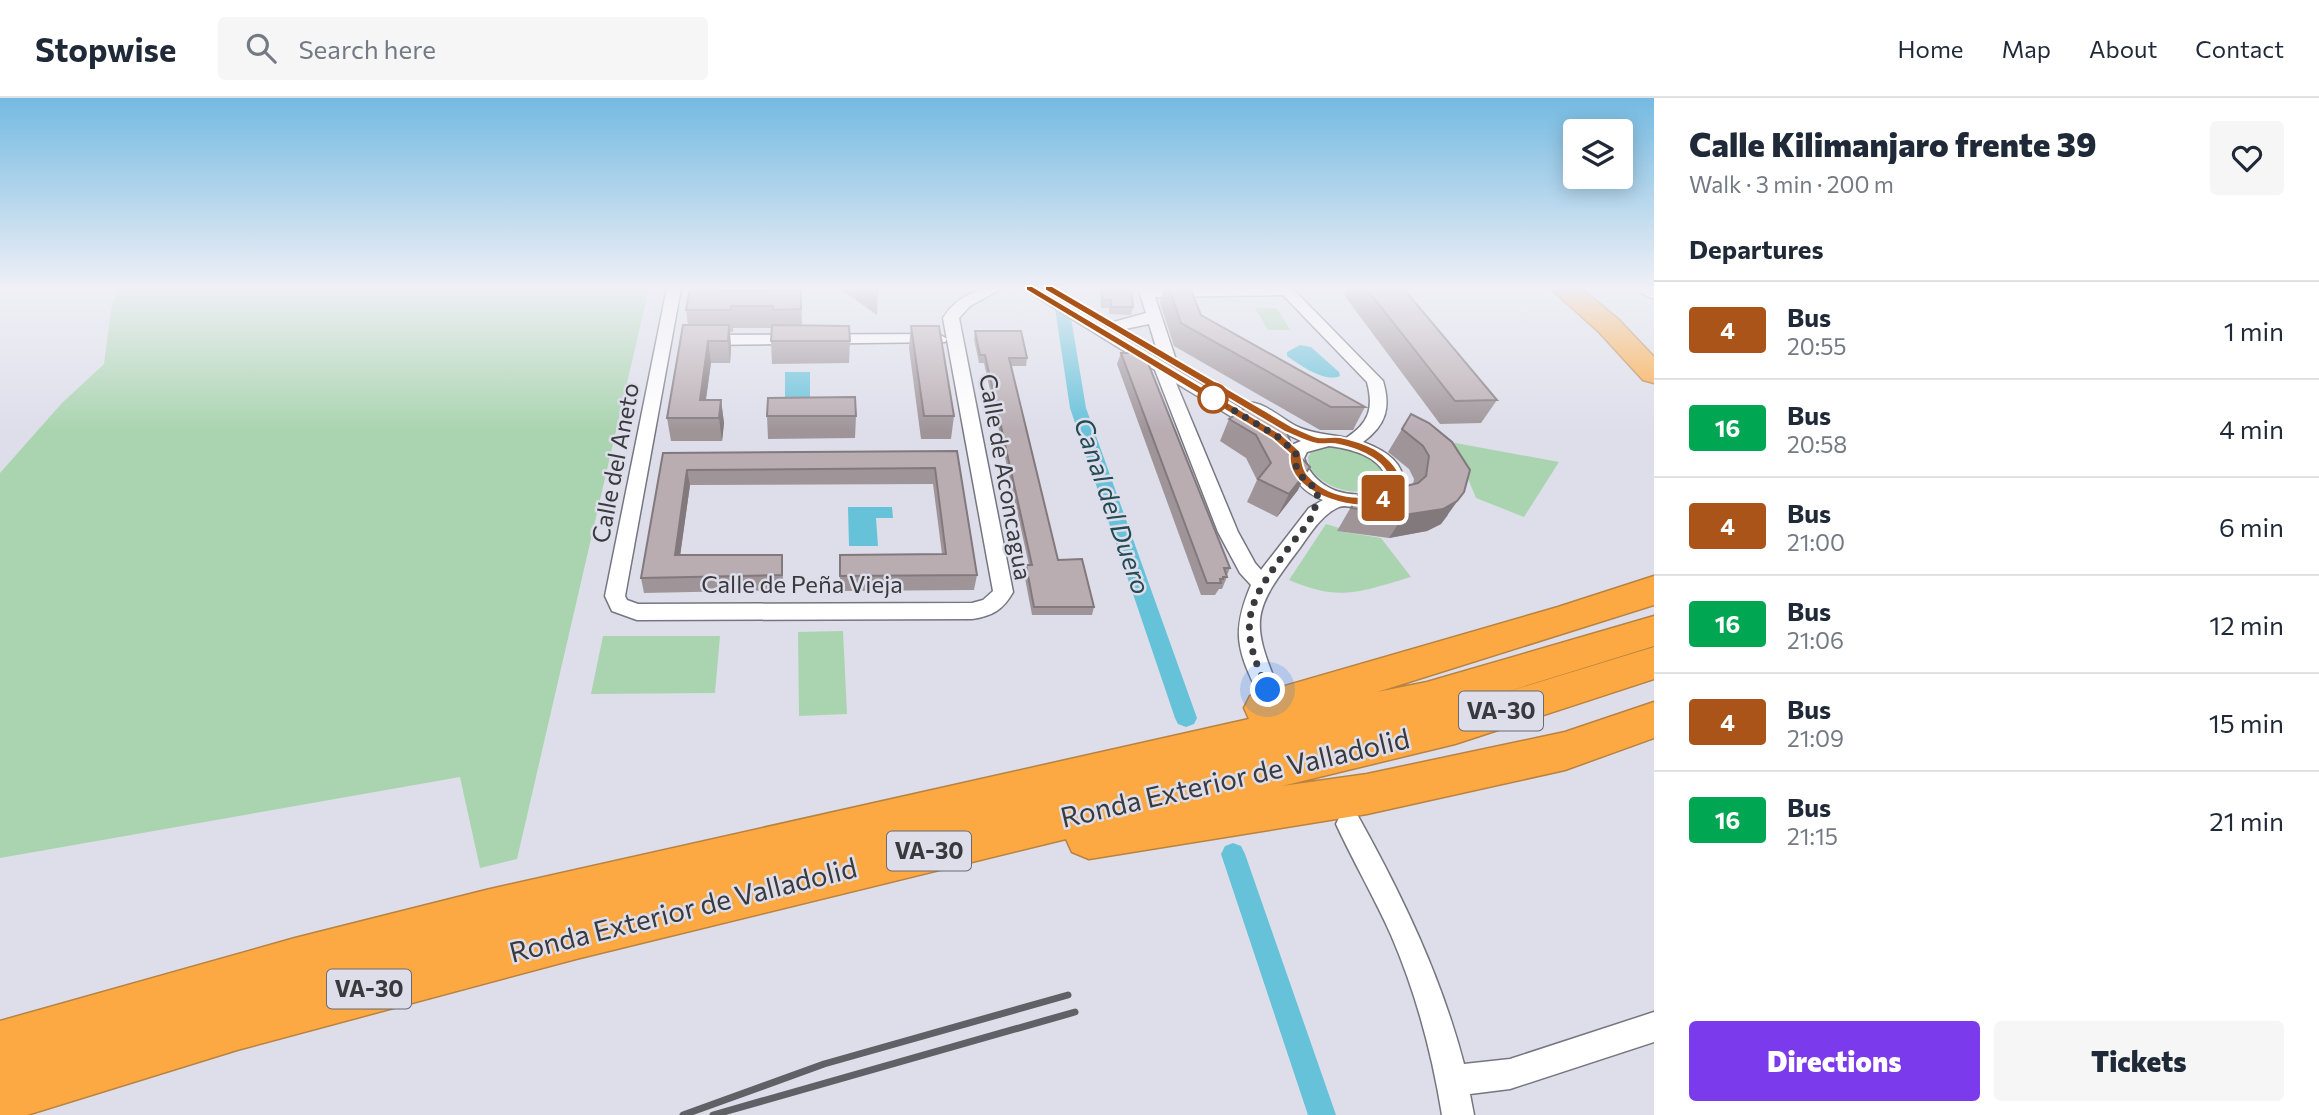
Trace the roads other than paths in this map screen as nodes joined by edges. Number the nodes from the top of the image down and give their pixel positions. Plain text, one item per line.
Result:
1 (665, 335) edge
2 (1118, 335) edge
3 (1128, 335) edge
4 (1157, 335) edge
5 (1330, 335) edge
6 (1618, 335) edge
7 (955, 338) joint
8 (664, 340) junction
9 (1164, 362) junction
10 (1654, 374) edge
11 (1196, 388) junction
12 (1172, 395) junction
13 (1368, 432) junction
14 (1318, 440) junction
15 (1350, 443) junction
16 (1371, 451) junction
17 (1296, 453) junction
18 (642, 456) junction
19 (665, 456) edge
20 (1318, 490) junction
21 (1340, 498) junction
22 (1316, 513) junction
23 (1262, 583) junction
24 (1654, 590) edge
25 (620, 605) joint
26 (986, 610) joint
27 (1654, 631) edge
28 (1654, 663) edge
29 (1268, 690) dead end
30 (1654, 720) edge
31 (884, 820) junction
32 (1349, 824) dead end
33 (741, 896) junction
34 (1654, 1027) edge
35 (0, 1049) edge
36 (1454, 1081) junction
37 (0, 1095) edge
38 (1458, 1115) edge

1 - 8 street, Calle del Aneto
2 - 9 street
3 - 9 street
4 - 9 street
5 - 13 street
6 - 10 highway
7 - 8 street
7 - 26 street, Calle de Aconcagua
8 - 18 street, Calle del Aneto
9 - 11 street
9 - 12 street
9 - 14 street
11 - 12 street
11 - 17 street
12 - 23 street
13 - 15 street
13 - 16 street
14 - 15 street
14 - 17 street
15 - 16 street
16 - 21 street
17 - 20 street
18 - 19 street
18 - 25 street, Calle del Aneto
20 - 21 street
20 - 22 street
21 - 22 street
22 - 23 street
23 - 29 street
24 - 31 highway
25 - 26 street, Calle de Peña Vieja
27 - 31 highway, Ronda Exterior de Valladolid / VA-30
28 - 33 highway, Ronda Exterior de Valladolid / VA-30
30 - 33 highway
31 - 35 highway, Ronda Exterior de Valladolid / VA-30
32 - 36 street
33 - 37 highway, Ronda Exterior de Valladolid / VA-30
34 - 36 street
36 - 38 street

